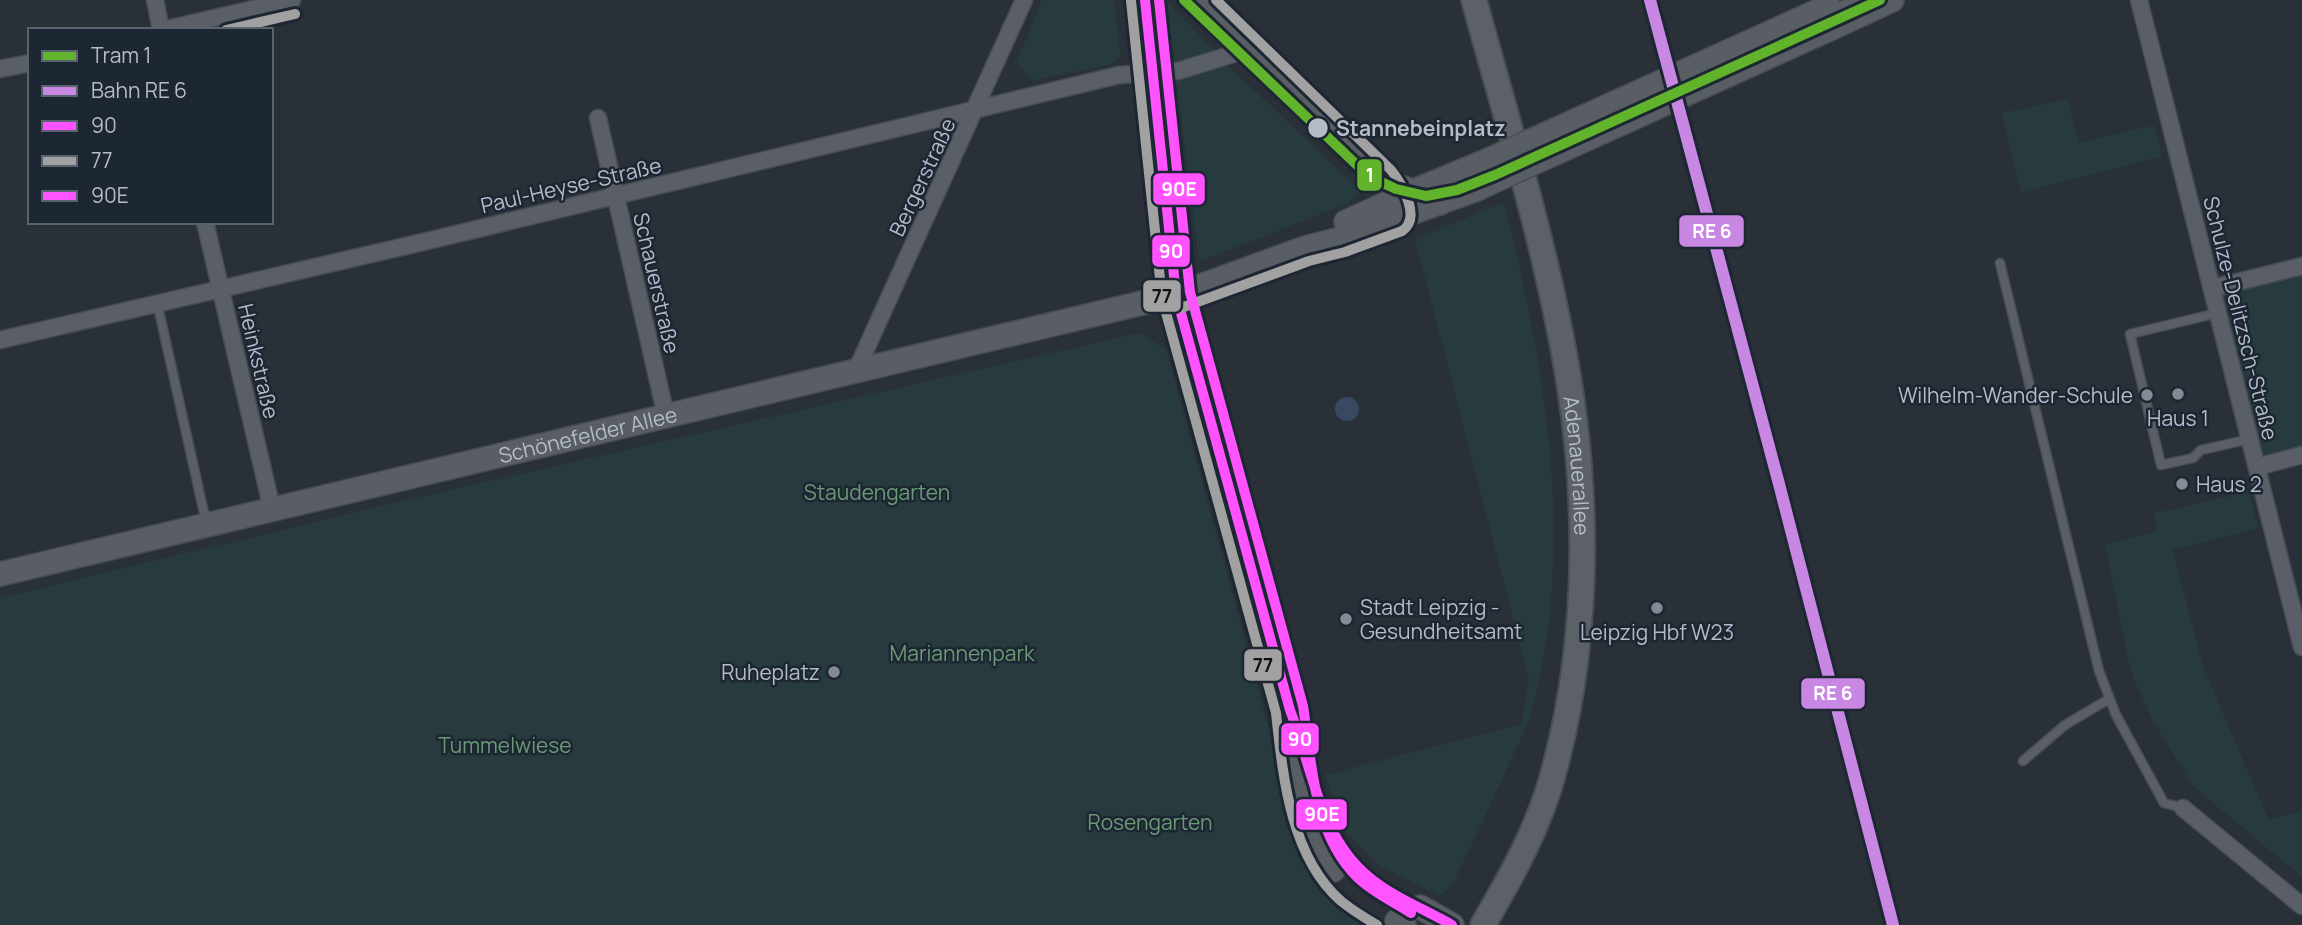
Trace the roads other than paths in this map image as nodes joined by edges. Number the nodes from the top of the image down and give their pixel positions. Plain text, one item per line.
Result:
1 (155, 0) edge
2 (292, 0) edge
3 (1024, 0) edge
4 (1145, 0) edge
5 (1196, 0) edge
6 (1474, 0) edge
7 (1854, 0) edge
8 (1892, 0) edge
9 (2139, 0) edge
10 (1834, 11) edge
11 (162, 28) edge
12 (171, 28) edge
13 (1246, 50) junction
14 (28, 62) edge
15 (0, 69) edge
16 (1153, 71) junction
17 (976, 111) junction
18 (598, 118) dead end
19 (615, 196) junction
20 (1415, 199) junction
21 (205, 224) edge
22 (2000, 263) dead end
23 (2302, 266) edge
24 (221, 288) junction
25 (2213, 288) junction
26 (1176, 295) junction
27 (157, 302) junction
28 (2219, 313) junction
29 (0, 340) edge
30 (856, 371) junction
31 (666, 416) junction
32 (2250, 439) junction
33 (2302, 455) edge
34 (2257, 467) junction
35 (272, 509) junction
36 (206, 525) junction
37 (0, 574) edge
38 (2302, 647) edge
39 (2109, 699) junction
40 (2023, 761) dead end
41 (2183, 808) joint
42 (1333, 870) dead end
43 (2302, 906) edge
44 (1420, 907) dead end
45 (1452, 925) edge
46 (1483, 925) edge

1 - 11 street
2 - 12 street
3 - 17 street, Bergerstraße
4 - 16 main road
5 - 13 main road
6 - 46 main road, Adenauerallee
7 - 10 lane
8 - 10 main road
9 - 25 street, Schulze-Delitzsch-Straße
10 - 20 main road, bridge
13 - 16 street
13 - 20 main road
14 - 15 street
16 - 17 street, Paul-Heyse-Straße
16 - 26 main road
17 - 19 street, Paul-Heyse-Straße
17 - 30 street, Bergerstraße
18 - 19 street, Schauerstraße
19 - 24 street, Paul-Heyse-Straße
19 - 31 street, Schauerstraße
20 - 26 main road
21 - 24 street, Heinkstraße
22 - 39 lane
23 - 25 street
24 - 27 street, Paul-Heyse-Straße
24 - 35 street, Heinkstraße
25 - 28 street, Schulze-Delitzsch-Straße
26 - 30 main road, Schönefelder Allee
26 - 42 main road
27 - 29 street, Paul-Heyse-Straße
27 - 36 lane
28 - 32 street, Schulze-Delitzsch-Straße
28 - 32 lane
30 - 31 main road, Schönefelder Allee
31 - 35 main road, Schönefelder Allee
32 - 34 street, Schulze-Delitzsch-Straße
33 - 34 street
34 - 38 street, Schulze-Delitzsch-Straße
35 - 36 main road, Schönefelder Allee
36 - 37 main road, Schönefelder Allee
39 - 40 lane
39 - 41 lane
41 - 43 street
44 - 45 main road

